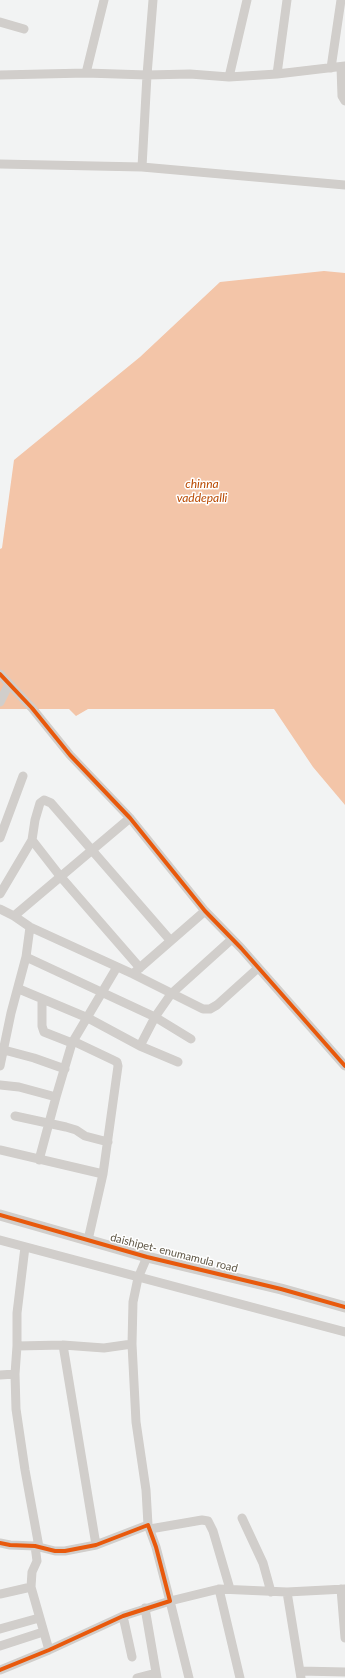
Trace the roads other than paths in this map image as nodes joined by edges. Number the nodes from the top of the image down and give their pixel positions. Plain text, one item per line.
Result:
1 (104, 0) edge
2 (153, 0) edge
3 (246, 0) edge
4 (287, 0) edge
5 (341, 0) edge
6 (0, 22) edge
7 (24, 29) dead end
8 (343, 67) edge
9 (331, 68) junction
10 (86, 73) junction
11 (277, 74) junction
12 (0, 75) edge
13 (147, 75) junction
14 (229, 76) junction
15 (345, 101) edge
16 (0, 164) edge
17 (142, 167) junction
18 (345, 184) edge
19 (0, 674) edge
20 (9, 684) junction
21 (0, 702) edge
22 (23, 776) dead end
23 (130, 818) junction
24 (0, 838) edge
25 (32, 840) junction
26 (92, 851) junction
27 (60, 876) junction
28 (0, 894) edge
29 (0, 909) edge
30 (205, 911) junction
31 (14, 916) junction
32 (30, 927) junction
33 (232, 939) junction
34 (170, 940) junction
35 (26, 957) junction
36 (117, 967) junction
37 (258, 968) junction
38 (136, 971) junction
39 (18, 989) junction
40 (103, 992) junction
41 (172, 994) junction
42 (42, 999) junction
43 (155, 1017) junction
44 (88, 1018) junction
45 (191, 1039) dead end
46 (73, 1042) junction
47 (140, 1046) junction
48 (4, 1050) junction
49 (178, 1062) dead end
50 (0, 1066) edge
51 (345, 1066) edge
52 (65, 1069) junction
53 (0, 1085) edge
54 (56, 1097) junction
55 (15, 1116) dead end
56 (48, 1124) junction
57 (108, 1142) junction
58 (0, 1150) edge
59 (39, 1160) junction
60 (103, 1174) junction
61 (0, 1215) edge
62 (0, 1240) edge
63 (88, 1240) junction
64 (25, 1247) junction
65 (147, 1257) junction
66 (138, 1278) junction
67 (345, 1307) edge
68 (345, 1332) edge
69 (132, 1344) junction
70 (63, 1345) junction
71 (17, 1346) junction
72 (15, 1374) junction
73 (0, 1375) edge
74 (242, 1518) dead end
75 (149, 1527) junction
76 (0, 1543) edge
77 (96, 1545) junction
78 (37, 1546) junction
79 (31, 1587) junction
80 (219, 1589) junction
81 (230, 1589) junction
82 (343, 1589) edge
83 (271, 1592) junction
84 (287, 1592) junction
85 (0, 1594) edge
86 (170, 1601) junction
87 (144, 1608) junction
88 (123, 1616) junction
89 (39, 1618) junction
90 (0, 1629) edge
91 (44, 1632) junction
92 (345, 1638) edge
93 (0, 1646) edge
94 (49, 1650) junction
95 (132, 1657) dead end
96 (0, 1670) edge
97 (345, 1672) edge
98 (301, 1675) edge
99 (156, 1676) edge
100 (137, 1678) edge
101 (189, 1678) edge
102 (240, 1678) edge

1 - 10 street
2 - 13 street
3 - 14 street
4 - 11 street
5 - 9 street
6 - 7 street
8 - 9 street
8 - 15 street
9 - 11 street
10 - 12 street
10 - 13 street
11 - 14 street
13 - 14 street
13 - 17 street
16 - 17 street
17 - 18 street
19 - 20 street
20 - 21 street
20 - 23 street
22 - 24 street
23 - 26 street
23 - 30 street
25 - 26 street
25 - 27 street
25 - 28 street
26 - 27 street
26 - 34 street
27 - 31 street
27 - 38 street
29 - 31 street
30 - 33 street
30 - 34 street
31 - 32 street
32 - 35 street
32 - 36 street
33 - 37 street
33 - 41 street
34 - 38 street
35 - 39 street
35 - 40 street
36 - 38 street
36 - 40 street
37 - 41 street
37 - 51 street
38 - 41 street
39 - 42 street
39 - 48 street
40 - 43 street
40 - 44 street
41 - 43 street
42 - 44 street
42 - 46 street
43 - 45 street
43 - 47 street
44 - 46 street
44 - 47 street
46 - 52 street
46 - 57 street
47 - 49 street
48 - 50 street
48 - 52 street
52 - 54 street
53 - 54 street
54 - 56 street
55 - 56 street
56 - 57 street
56 - 59 street
57 - 60 street
58 - 59 street
59 - 60 street
60 - 63 street
61 - 63 street, daishipet- enumamula road
62 - 64 street
63 - 65 street, daishipet- enumamula road
64 - 66 street
64 - 71 street
65 - 66 street
65 - 67 street, daishipet- enumamula road
66 - 68 street
66 - 69 street
69 - 70 street
69 - 75 street
70 - 71 street
70 - 77 street
71 - 72 street
72 - 73 street
72 - 78 street
74 - 83 street
75 - 77 street
75 - 81 street
75 - 86 street
76 - 78 street
77 - 78 street
78 - 79 street
79 - 85 street
79 - 89 street
80 - 81 street
80 - 86 street
80 - 102 street
81 - 83 street
82 - 84 street
82 - 92 street
83 - 84 street
84 - 98 street
86 - 87 street
86 - 101 street
87 - 88 street
87 - 99 street
88 - 94 street
88 - 95 street
89 - 90 street
89 - 91 street
91 - 93 street
91 - 94 street
94 - 96 street
97 - 98 street
99 - 100 street

